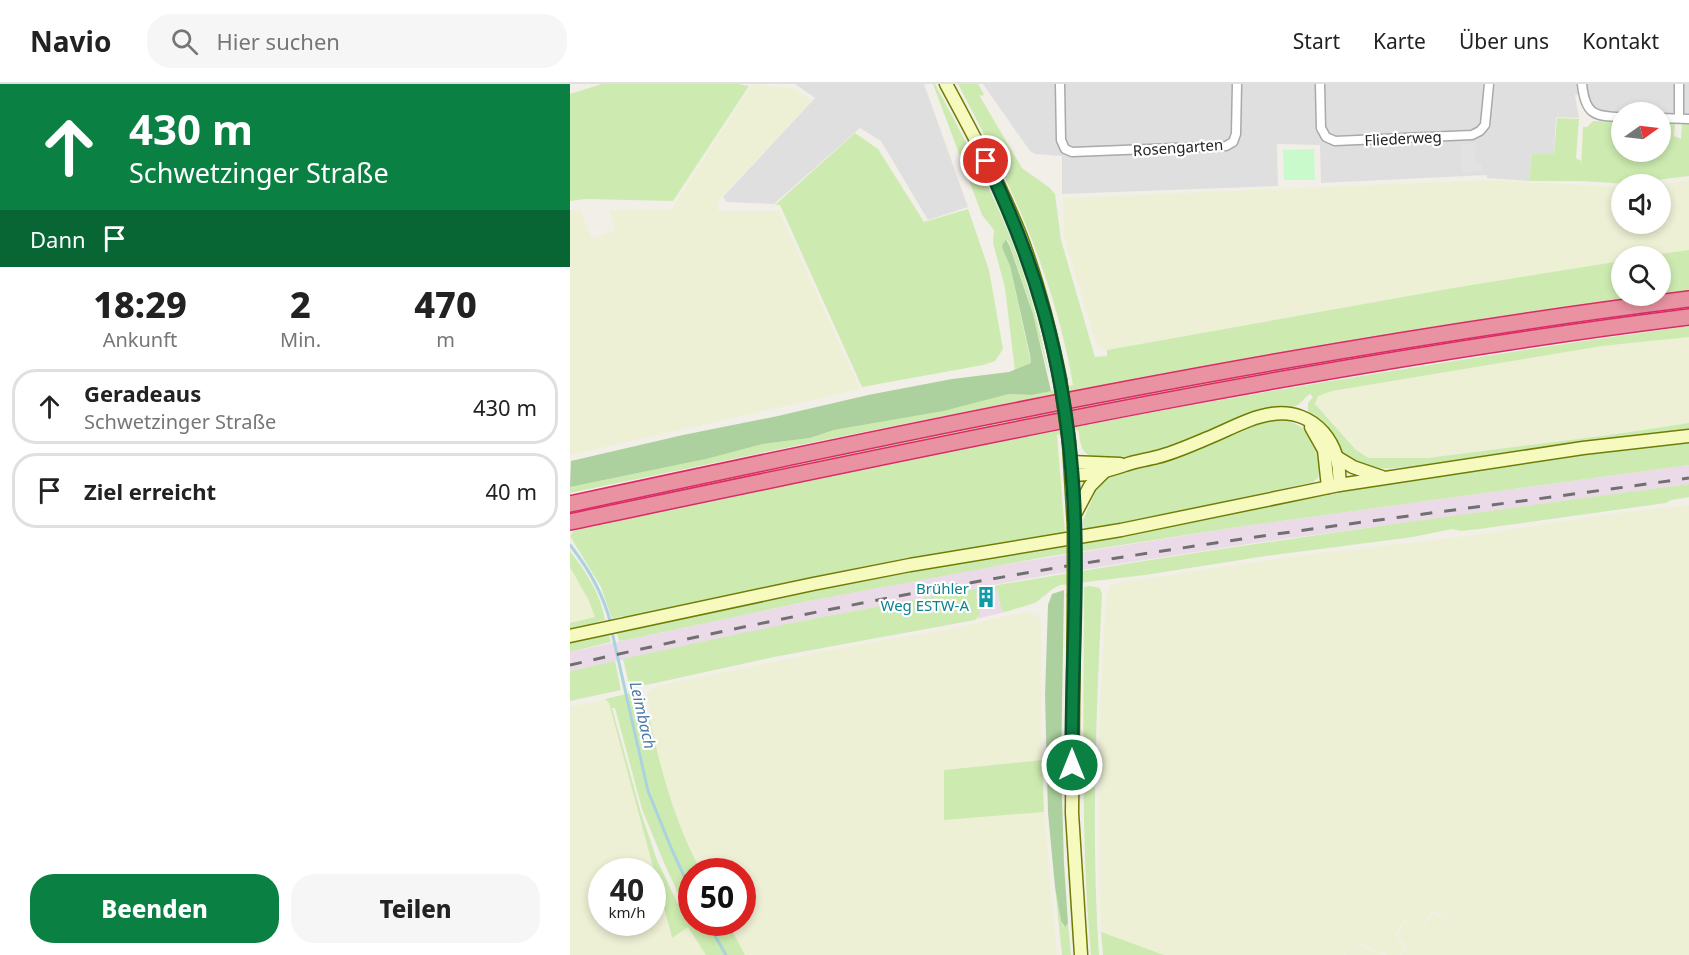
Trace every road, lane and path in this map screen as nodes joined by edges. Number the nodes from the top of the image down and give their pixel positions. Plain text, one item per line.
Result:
1 (946, 84) edge
2 (1060, 84) edge
3 (1237, 84) edge
4 (1320, 84) edge
5 (1489, 84) edge
6 (1582, 84) edge
7 (1679, 84) edge
8 (1611, 117) edge
9 (1671, 118) edge
10 (1679, 118) junction
11 (1689, 119) edge
12 (1689, 299) edge
13 (1689, 317) edge
14 (1307, 421) junction
15 (1689, 436) edge
16 (1338, 458) junction
17 (1127, 464) junction
18 (1071, 469) junction
19 (1103, 473) junction
20 (1383, 477) junction
21 (1333, 486) junction
22 (570, 504) edge
23 (570, 522) edge
24 (1074, 522) junction
25 (570, 636) edge
26 (1081, 955) edge

1 - 18 main road, bridge
2 - 3 street, Rosengarten
4 - 5 street, Fliederweg
6 - 8 street
7 - 10 street
9 - 10 street
10 - 11 street
12 - 22 highway
13 - 23 highway
14 - 16 main road
14 - 17 main road
14 - 21 main road
15 - 20 main road
16 - 20 main road
16 - 21 main road
17 - 18 main road
17 - 19 main road
18 - 19 main road
18 - 24 main road
19 - 24 main road
20 - 21 main road
21 - 25 main road
24 - 26 main road, bridge

